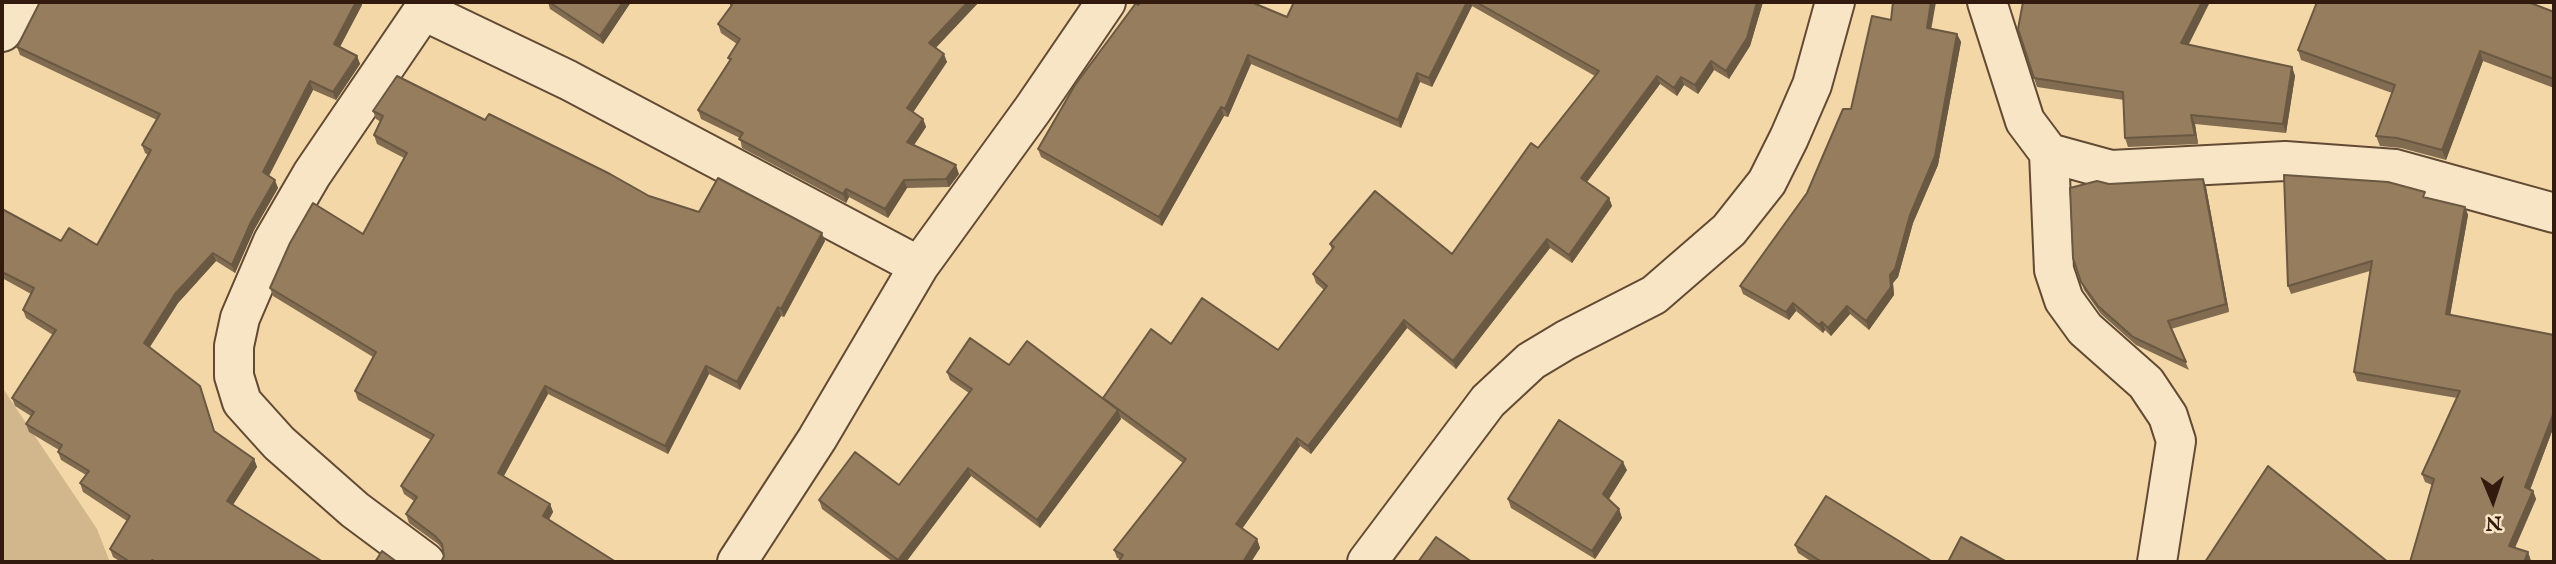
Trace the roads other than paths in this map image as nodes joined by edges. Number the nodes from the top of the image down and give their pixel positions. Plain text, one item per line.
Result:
1 (24, 2) edge
2 (1106, 2) edge
3 (1835, 2) edge
4 (1987, 2) edge
5 (427, 7) edge
6 (2, 32) edge
7 (2049, 153) junction
8 (2554, 214) edge
9 (919, 266) junction
10 (425, 562) edge
11 (737, 562) edge
12 (1367, 562) edge
13 (2157, 562) edge

1 - 6 street
2 - 9 street
3 - 12 street
4 - 7 street
5 - 9 street
5 - 10 street
7 - 8 street
7 - 13 street
9 - 11 street

